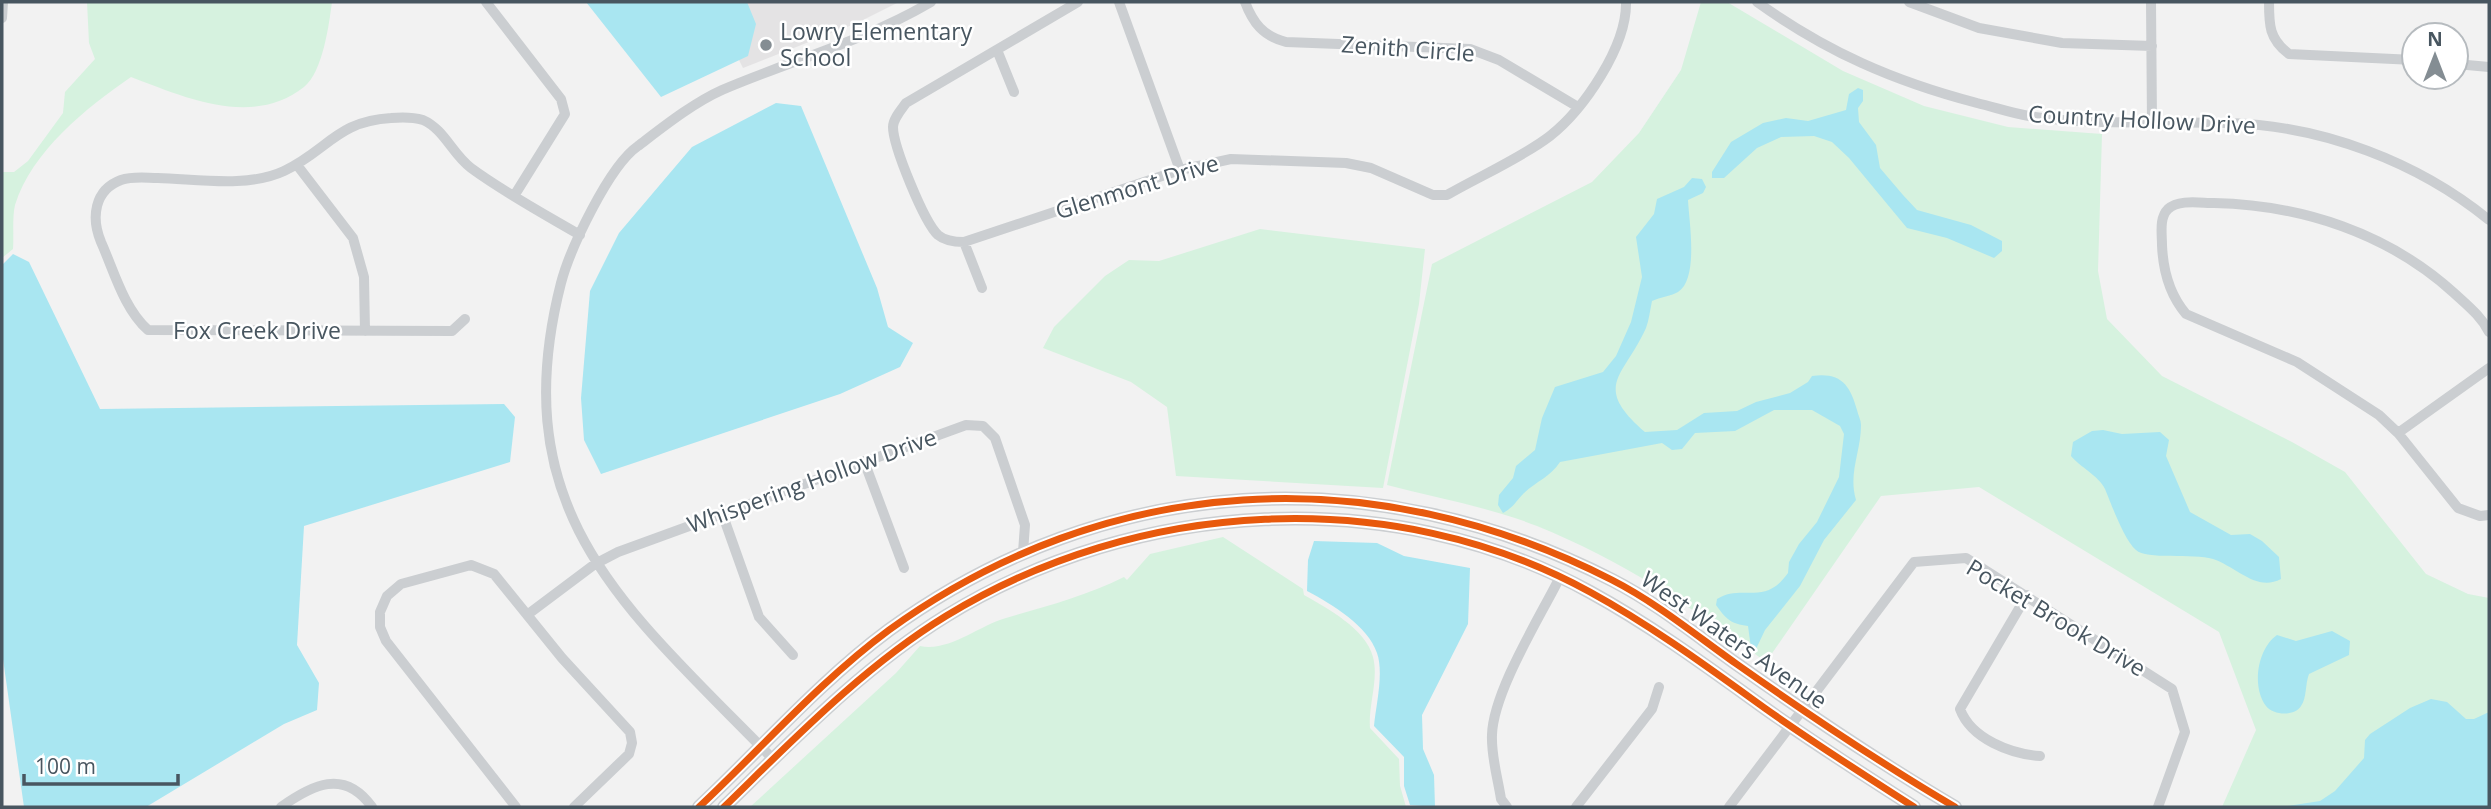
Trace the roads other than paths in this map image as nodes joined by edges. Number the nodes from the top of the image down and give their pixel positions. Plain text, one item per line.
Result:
1 (3, 2) edge
2 (486, 2) edge
3 (931, 2) edge
4 (1078, 2) edge
5 (1119, 2) edge
6 (1245, 2) edge
7 (1626, 2) edge
8 (1757, 2) edge
9 (1909, 2) edge
10 (2151, 2) edge
11 (2269, 2) edge
12 (2, 18) edge
13 (2151, 46) junction
14 (997, 50) junction
15 (2400, 59) edge
16 (2470, 65) edge
17 (2489, 67) edge
18 (1014, 92) dead end
19 (1578, 107) junction
20 (2151, 123) junction
21 (297, 165) junction
22 (1180, 170) junction
23 (514, 196) junction
24 (2489, 218) edge
25 (580, 235) junction
26 (964, 243) junction
27 (982, 288) dead end
28 (465, 318) dead end
29 (365, 331) junction
30 (2489, 332) edge
31 (2489, 368) edge
32 (2398, 433) junction
33 (864, 461) junction
34 (722, 513) junction
35 (2489, 515) edge
36 (1023, 552) junction
37 (595, 564) junction
38 (904, 568) dead end
39 (1560, 577) junction
40 (2027, 595) junction
41 (527, 615) junction
42 (793, 655) dead end
43 (1659, 687) dead end
44 (1803, 711) junction
45 (1791, 727) junction
46 (762, 747) junction
47 (2040, 756) dead end
48 (774, 759) junction
49 (281, 807) edge
50 (372, 807) edge
51 (516, 807) edge
52 (574, 807) edge
53 (699, 807) edge
54 (724, 807) edge
55 (1507, 807) edge
56 (1576, 807) edge
57 (1729, 807) edge
58 (1914, 807) edge
59 (1955, 807) edge
60 (2158, 807) edge

1 - 12 street
2 - 23 street
3 - 25 street
4 - 14 street
5 - 22 street
6 - 19 street, Zenith Circle
7 - 19 street, Glenmont Drive
8 - 20 street, Country Hollow Drive
9 - 13 street
10 - 13 street
11 - 15 street
13 - 20 street
14 - 18 street
14 - 26 street
16 - 17 street
19 - 22 street, Glenmont Drive
20 - 24 street, Country Hollow Drive
21 - 23 street, Fox Creek Drive
21 - 29 street
21 - 29 street, Fox Creek Drive
22 - 26 street, Glenmont Drive
23 - 25 street, Fox Creek Drive
25 - 37 street
26 - 27 street
28 - 29 street, Fox Creek Drive
30 - 32 street
31 - 32 street
32 - 35 street
33 - 34 street, Whispering Hollow Drive
33 - 36 street, Whispering Hollow Drive
33 - 38 street
34 - 37 street, Whispering Hollow Drive
34 - 42 street
36 - 44 street, West Waters Avenue
36 - 46 street, West Waters Avenue
37 - 41 street, Whispering Hollow Drive
37 - 46 street
39 - 45 street, West Waters Avenue
39 - 48 street, West Waters Avenue
39 - 55 street
40 - 44 street, Pocket Brook Drive
40 - 47 street
40 - 60 street, Pocket Brook Drive
41 - 51 street
41 - 52 street
43 - 56 street
44 - 45 street, Pocket Brook Drive
44 - 59 street, West Waters Avenue
45 - 57 street, Pocket Brook Drive
45 - 58 street, West Waters Avenue
46 - 48 street
46 - 53 street, West Waters Avenue
48 - 54 street, West Waters Avenue
49 - 50 street

